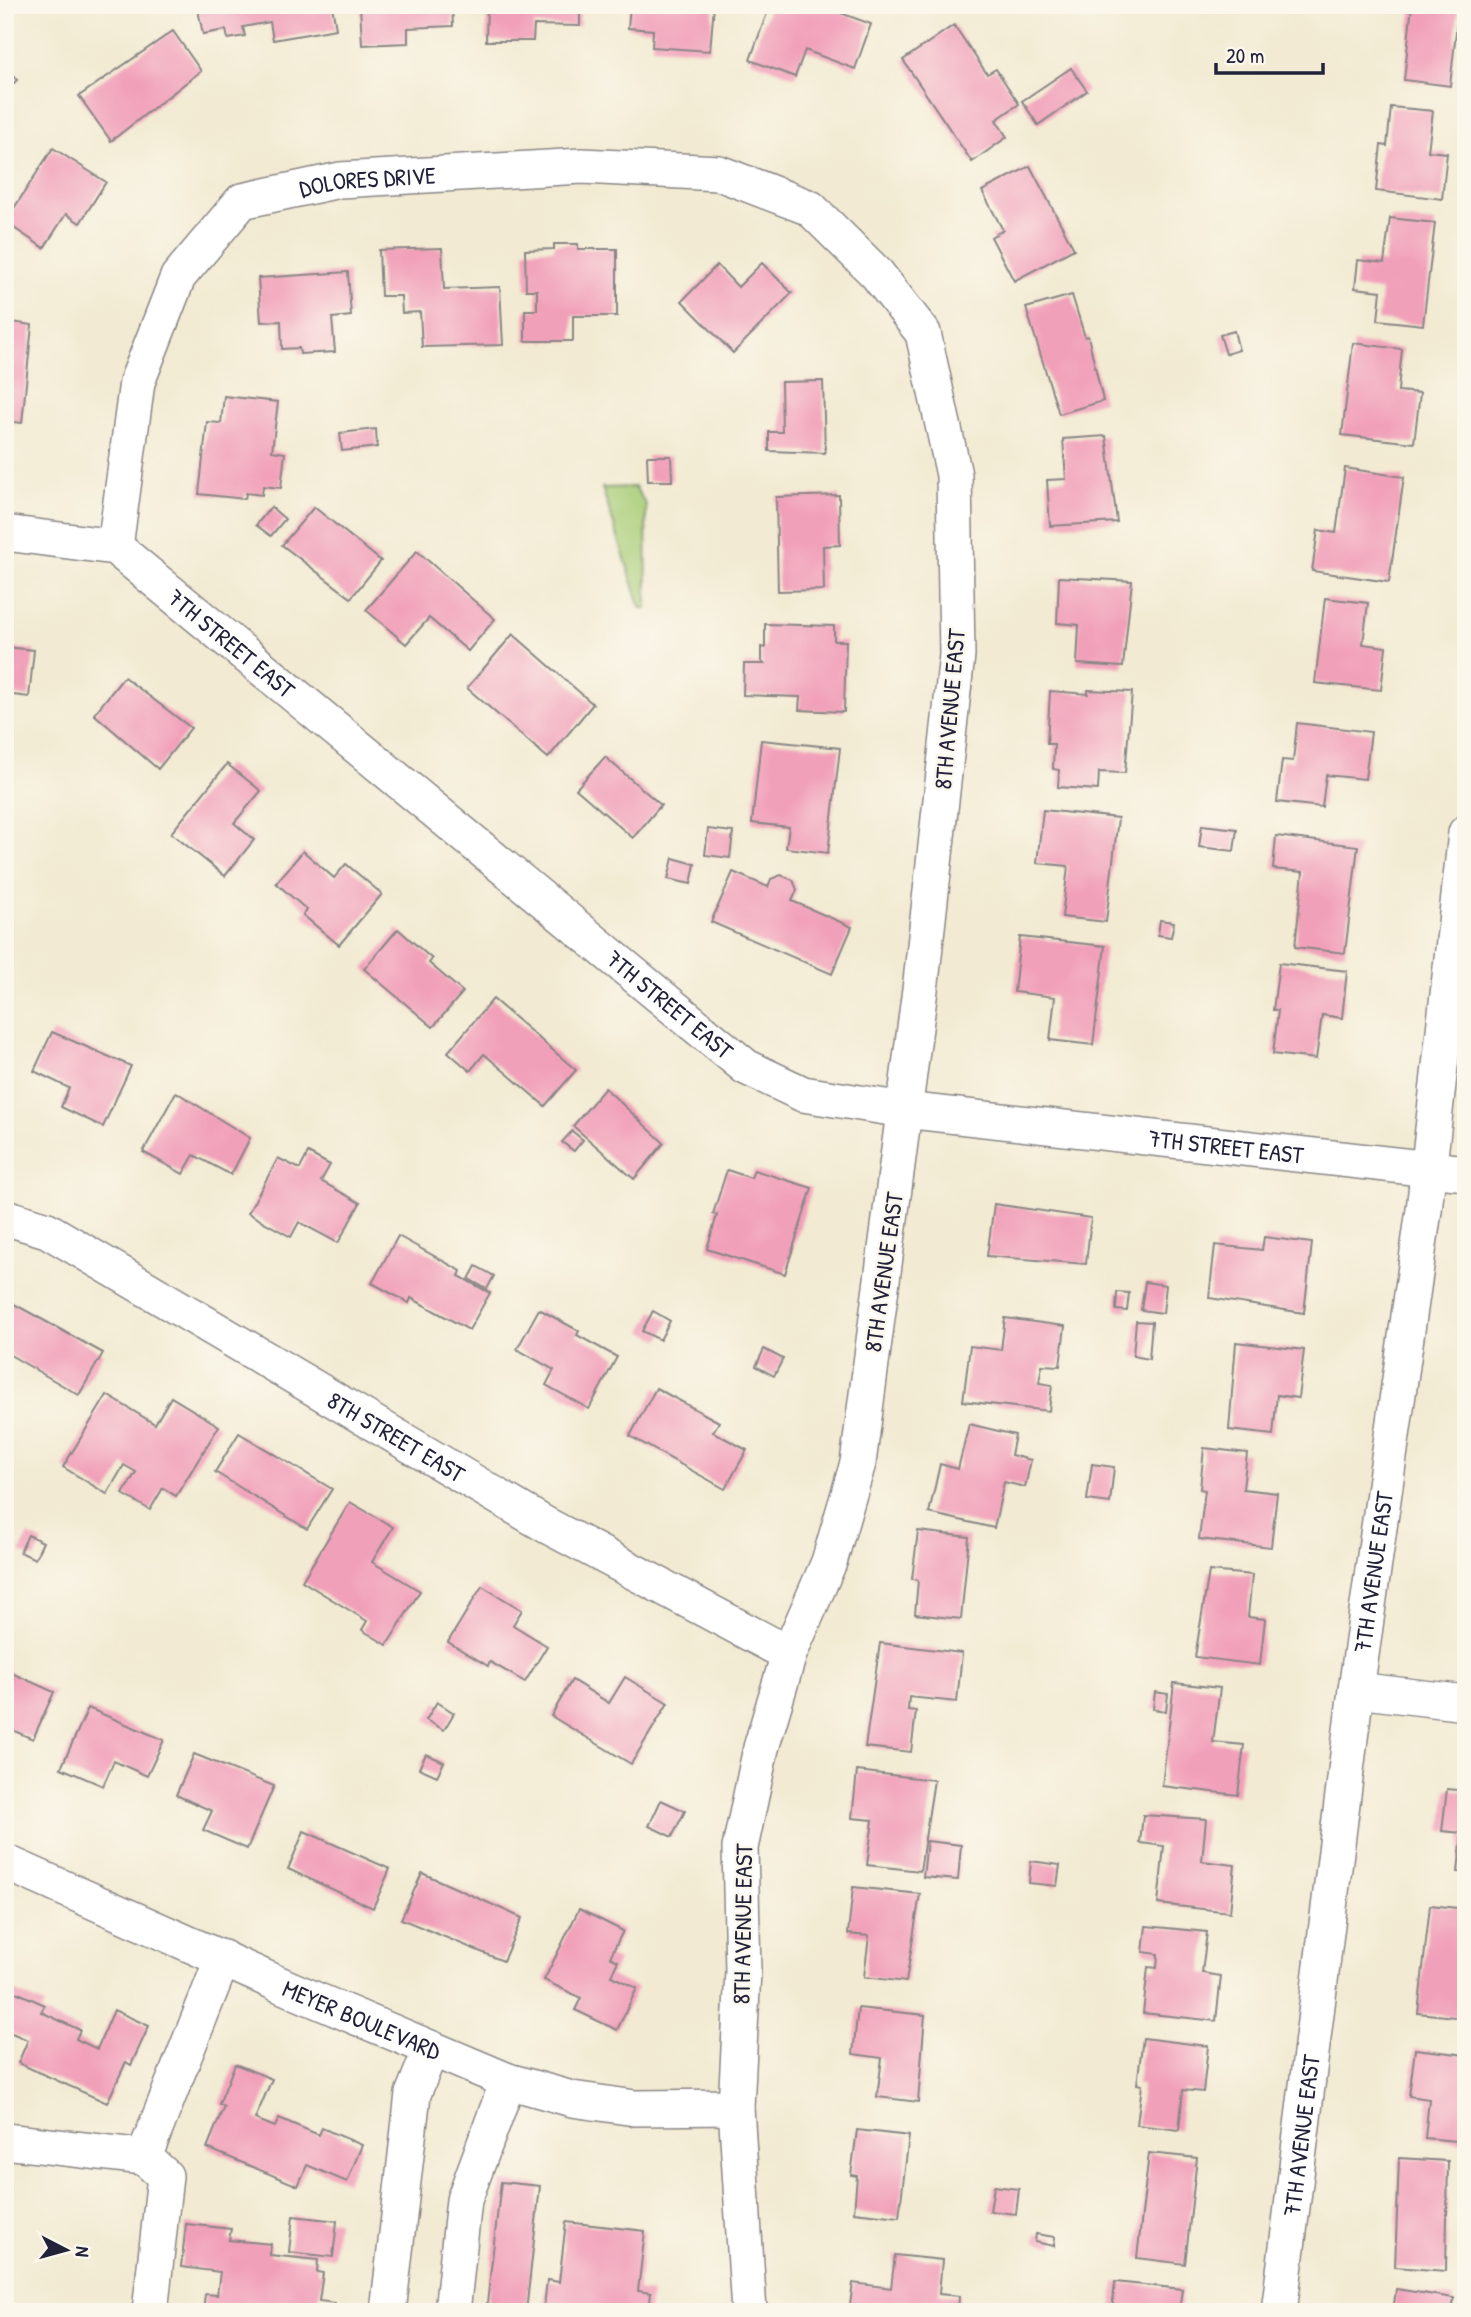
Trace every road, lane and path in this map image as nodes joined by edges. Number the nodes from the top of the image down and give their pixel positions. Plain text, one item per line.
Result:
1 (849, 246) joint
2 (5, 533) edge
3 (115, 547) junction
4 (1466, 833) edge
5 (904, 1110) junction
6 (1428, 1169) junction
7 (1466, 1173) edge
8 (5, 1217) edge
9 (789, 1654) junction
10 (1356, 1690) junction
11 (1466, 1703) edge
12 (5, 1862) edge
13 (223, 1958) junction
14 (431, 2049) junction
15 (508, 2081) junction
16 (736, 2107) junction
17 (5, 2141) edge
18 (144, 2157) junction
19 (150, 2312) edge
20 (388, 2312) edge
21 (452, 2312) edge
22 (749, 2312) edge
23 (1279, 2312) edge

1 - 3 street, DOLORES DRIVE
1 - 5 street, 8TH AVENUE EAST
2 - 3 street
3 - 5 street, 7TH STREET EAST
4 - 6 street, 7TH AVENUE EAST
5 - 6 street, 7TH STREET EAST
5 - 9 street, 8TH AVENUE EAST
6 - 7 street, 7TH STREET EAST
6 - 10 street, 7TH AVENUE EAST
8 - 9 street, 8TH STREET EAST
9 - 16 street, 8TH AVENUE EAST
10 - 11 street
10 - 23 street, 7TH AVENUE EAST
12 - 13 street, MEYER BOULEVARD
13 - 14 street, MEYER BOULEVARD
13 - 18 street
14 - 15 street, MEYER BOULEVARD
14 - 20 street
15 - 16 street, MEYER BOULEVARD
15 - 21 street
16 - 22 street, 8TH AVENUE EAST
17 - 18 street
18 - 19 street

